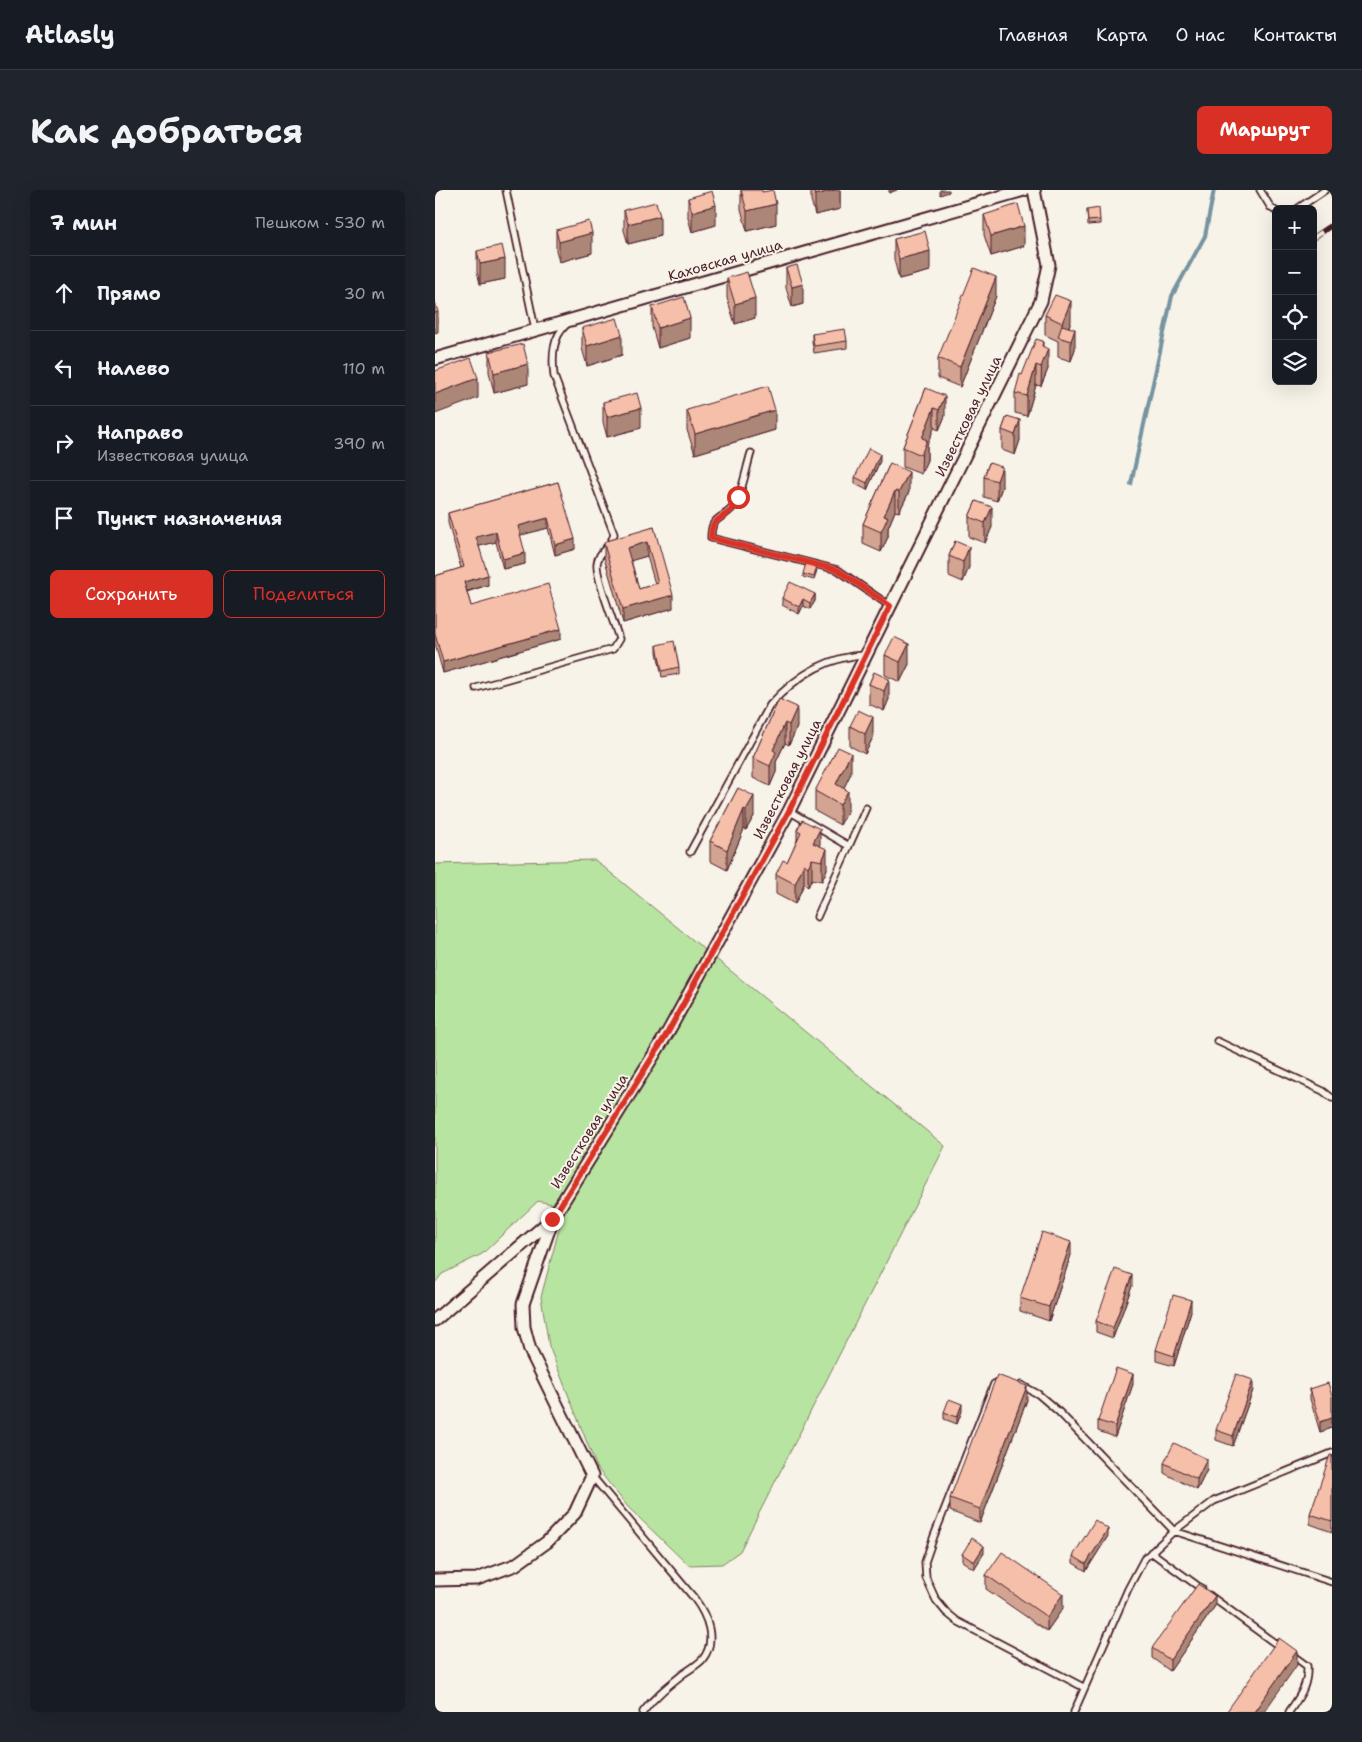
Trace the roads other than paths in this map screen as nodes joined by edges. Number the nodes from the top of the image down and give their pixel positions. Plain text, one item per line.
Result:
1 (506, 190) edge
2 (1024, 190) edge
3 (1034, 190) edge
4 (1261, 190) edge
5 (1325, 190) edge
6 (1303, 205) edge
7 (1272, 209) edge
8 (572, 320) junction
9 (535, 329) junction
10 (435, 359) edge
11 (751, 453) dead end
12 (890, 606) junction
13 (867, 655) junction
14 (476, 688) dead end
15 (866, 808) dead end
16 (789, 811) junction
17 (849, 846) junction
18 (689, 852) dead end
19 (817, 917) dead end
20 (1217, 1041) dead end
21 (1332, 1098) edge
22 (552, 1219) junction
23 (435, 1320) edge
24 (1009, 1382) edge
25 (1017, 1383) edge
26 (1332, 1453) edge
27 (592, 1476) junction
28 (1174, 1531) junction
29 (1151, 1552) junction
30 (435, 1580) edge
31 (1332, 1582) edge
32 (1083, 1687) junction
33 (643, 1712) edge
34 (1074, 1712) edge
35 (1289, 1712) edge

1 - 9 lane
2 - 8 street, Каховская улица
3 - 12 street, Известковая улица
4 - 7 lane
5 - 6 lane
8 - 9 street, Каховская улица
8 - 14 lane
9 - 10 street, Каховская улица
11 - 12 lane
12 - 13 street, Известковая улица
13 - 16 street, Известковая улица
13 - 18 lane
15 - 17 lane
16 - 17 lane
16 - 22 street, Известковая улица
17 - 19 lane
20 - 21 lane
22 - 23 street, Известковая улица
22 - 27 street
24 - 32 lane
25 - 28 lane
26 - 28 lane
27 - 30 street
27 - 33 lane
28 - 29 lane
28 - 31 lane
29 - 32 lane
29 - 35 lane
32 - 34 lane

